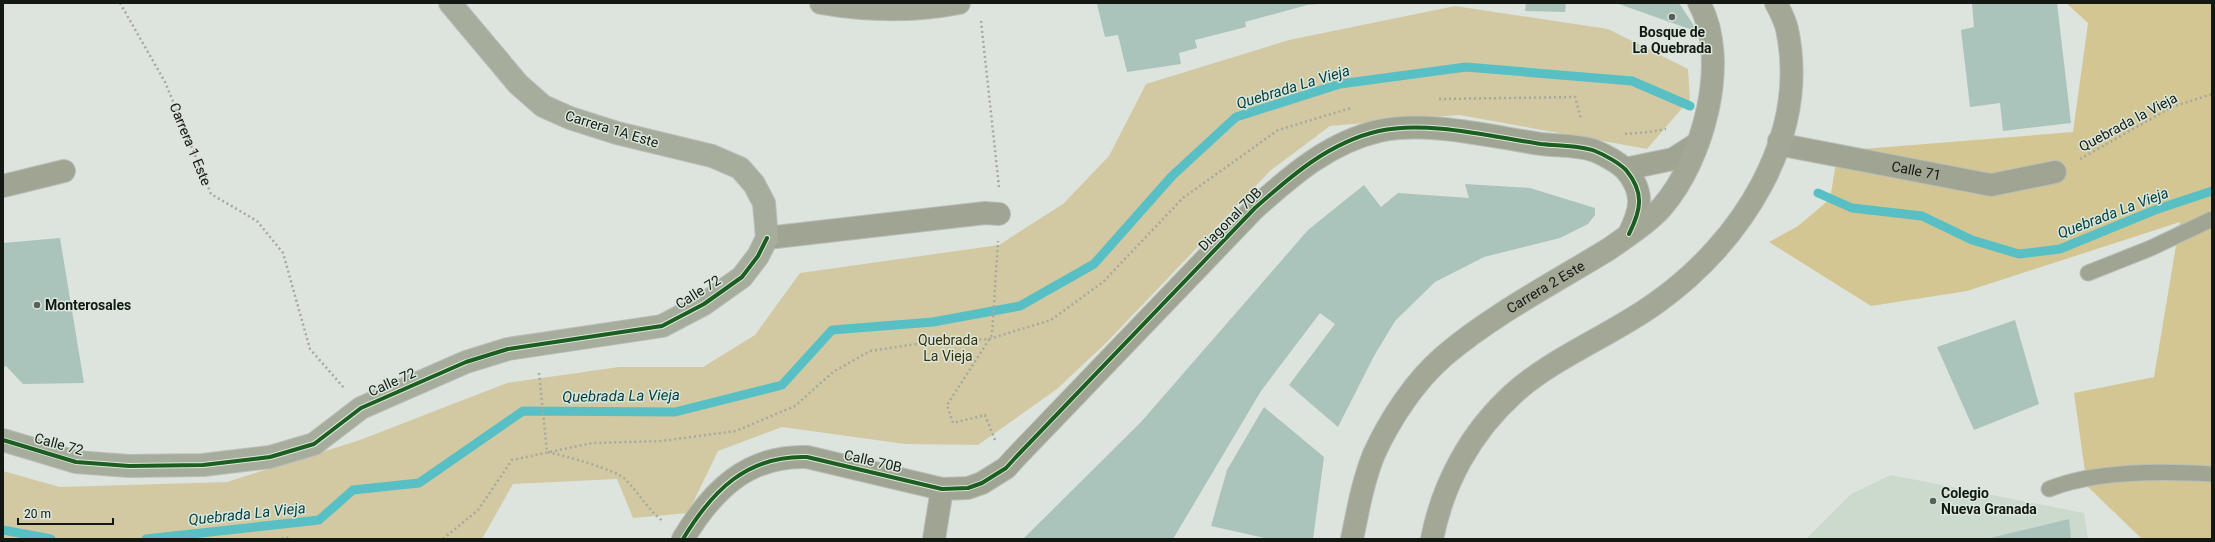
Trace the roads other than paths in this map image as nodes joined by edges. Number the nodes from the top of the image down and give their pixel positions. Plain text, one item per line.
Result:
1 (450, 3) edge
2 (821, 3) edge
3 (959, 3) edge
4 (1699, 3) edge
5 (1776, 3) edge
6 (1779, 141) junction
7 (1698, 143) junction
8 (1625, 169) junction
9 (64, 171) dead end
10 (2055, 172) road end
11 (3, 186) edge
12 (992, 214) road end
13 (2212, 219) edge
14 (1629, 234) junction
15 (767, 238) junction
16 (2088, 274) dead end
17 (3, 440) edge
18 (2212, 474) edge
19 (968, 488) joint
20 (942, 489) junction
21 (2049, 489) dead end
22 (683, 538) edge
23 (934, 539) edge
24 (1352, 539) edge
25 (1432, 539) edge

1 - 15 street, Carrera 1A Este
2 - 3 main road
4 - 7 main road, Carrera 2 Este
5 - 6 main road
6 - 10 street, Calle 71
6 - 25 main road
7 - 8 street
7 - 14 main road, Carrera 2 Este
8 - 14 street
8 - 19 street, Diagonal 70B
9 - 11 street
12 - 15 street
13 - 16 lane
14 - 24 main road, Carrera 2 Este
15 - 17 street, Calle 72
18 - 21 lane
19 - 20 street, Calle 70B
20 - 22 street, Calle 70B
20 - 23 street

